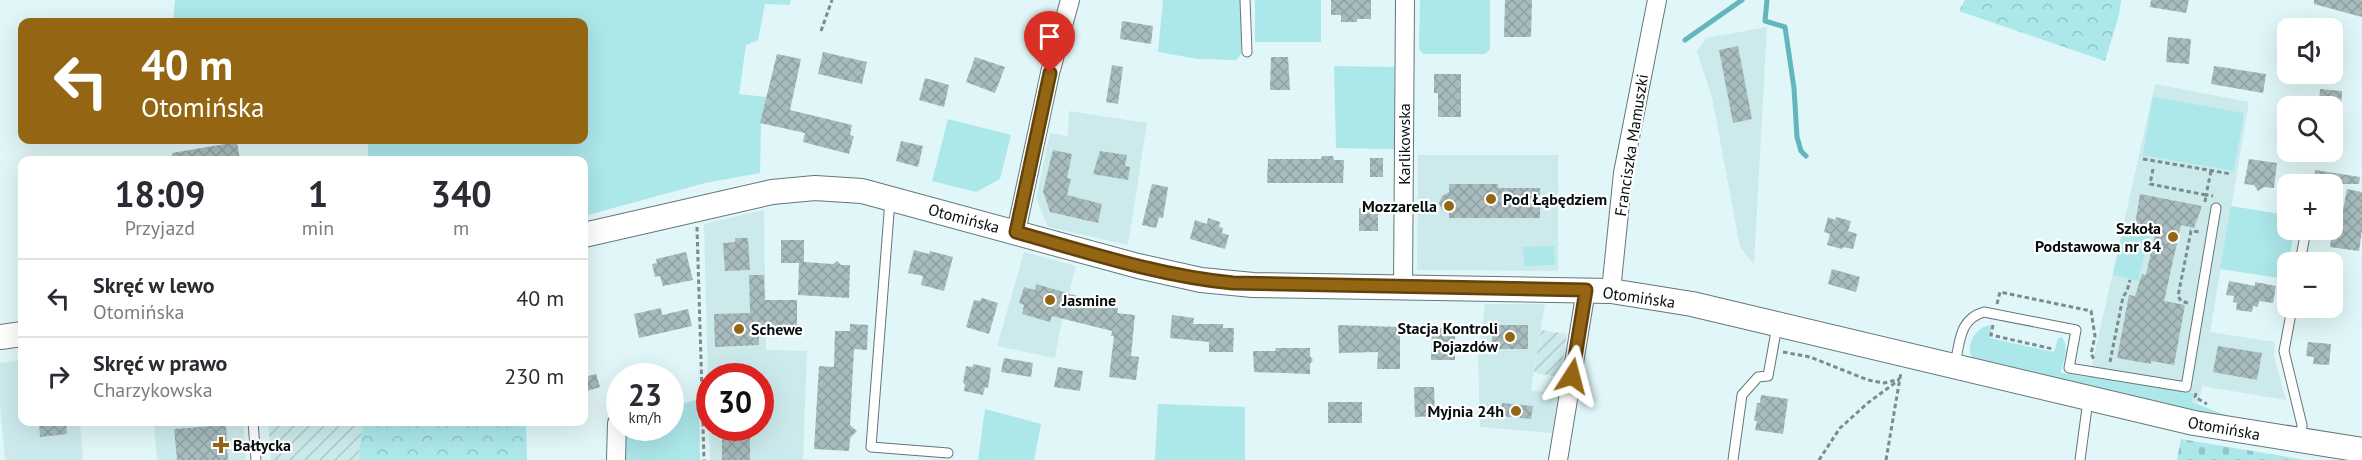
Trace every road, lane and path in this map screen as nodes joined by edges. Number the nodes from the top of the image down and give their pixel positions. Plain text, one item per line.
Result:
1 (832, 0) edge
2 (1070, 0) edge
3 (1245, 0) edge
4 (1405, 0) edge
5 (1657, 0) edge
6 (821, 31) dead end
7 (1247, 52) dead end
8 (2143, 159) dead end
9 (2153, 169) dead end
10 (2211, 171) junction
11 (2231, 174) dead end
12 (2207, 191) dead end
13 (890, 198) junction
14 (2205, 204) dead end
15 (697, 208) junction
16 (2216, 208) dead end
17 (2201, 223) dead end
18 (1016, 232) junction
19 (588, 234) edge
20 (2130, 280) dead end
21 (1403, 288) junction
22 (1586, 290) junction
23 (1611, 291) junction
24 (2000, 292) dead end
25 (2188, 306) dead end
26 (2290, 318) edge
27 (1993, 323) dead end
28 (1777, 325) junction
29 (18, 335) edge
30 (0, 337) edge
31 (2053, 349) dead end
32 (1773, 350) junction
33 (2110, 362) junction
34 (2118, 364) dead end
35 (1954, 368) junction
36 (1900, 379) junction
37 (2089, 398) junction
38 (253, 426) edge
39 (617, 441) edge
40 (2301, 441) junction
41 (2362, 450) edge
42 (948, 453) dead end
43 (256, 460) edge
44 (616, 460) edge
45 (704, 460) edge
46 (1558, 460) edge
47 (1733, 460) edge
48 (1819, 460) edge
49 (1886, 460) edge
50 (2080, 460) edge

1 - 6 path
2 - 18 street
3 - 7 lane
4 - 21 street, Karlikowska
5 - 23 street, Franciszka Mamuszki
8 - 10 path
9 - 14 path
10 - 11 path
10 - 12 path
13 - 15 street, Otomińska
13 - 18 street, Otomińska
13 - 42 lane
15 - 19 street, Otomińska
15 - 45 path
16 - 35 lane
17 - 25 path
18 - 21 street, Otomińska
20 - 33 path
21 - 22 street, Otomińska
22 - 23 street, Otomińska
22 - 46 street
23 - 28 street, Otomińska
24 - 33 path
26 - 40 lane
27 - 31 path
28 - 32 lane
28 - 35 street, Otomińska
29 - 30 street
32 - 36 path
32 - 47 lane
33 - 34 path
35 - 37 street, Otomińska
36 - 48 path
36 - 49 path
37 - 40 street, Otomińska
37 - 50 lane
38 - 43 lane
39 - 44 street
40 - 41 street, Otomińska

